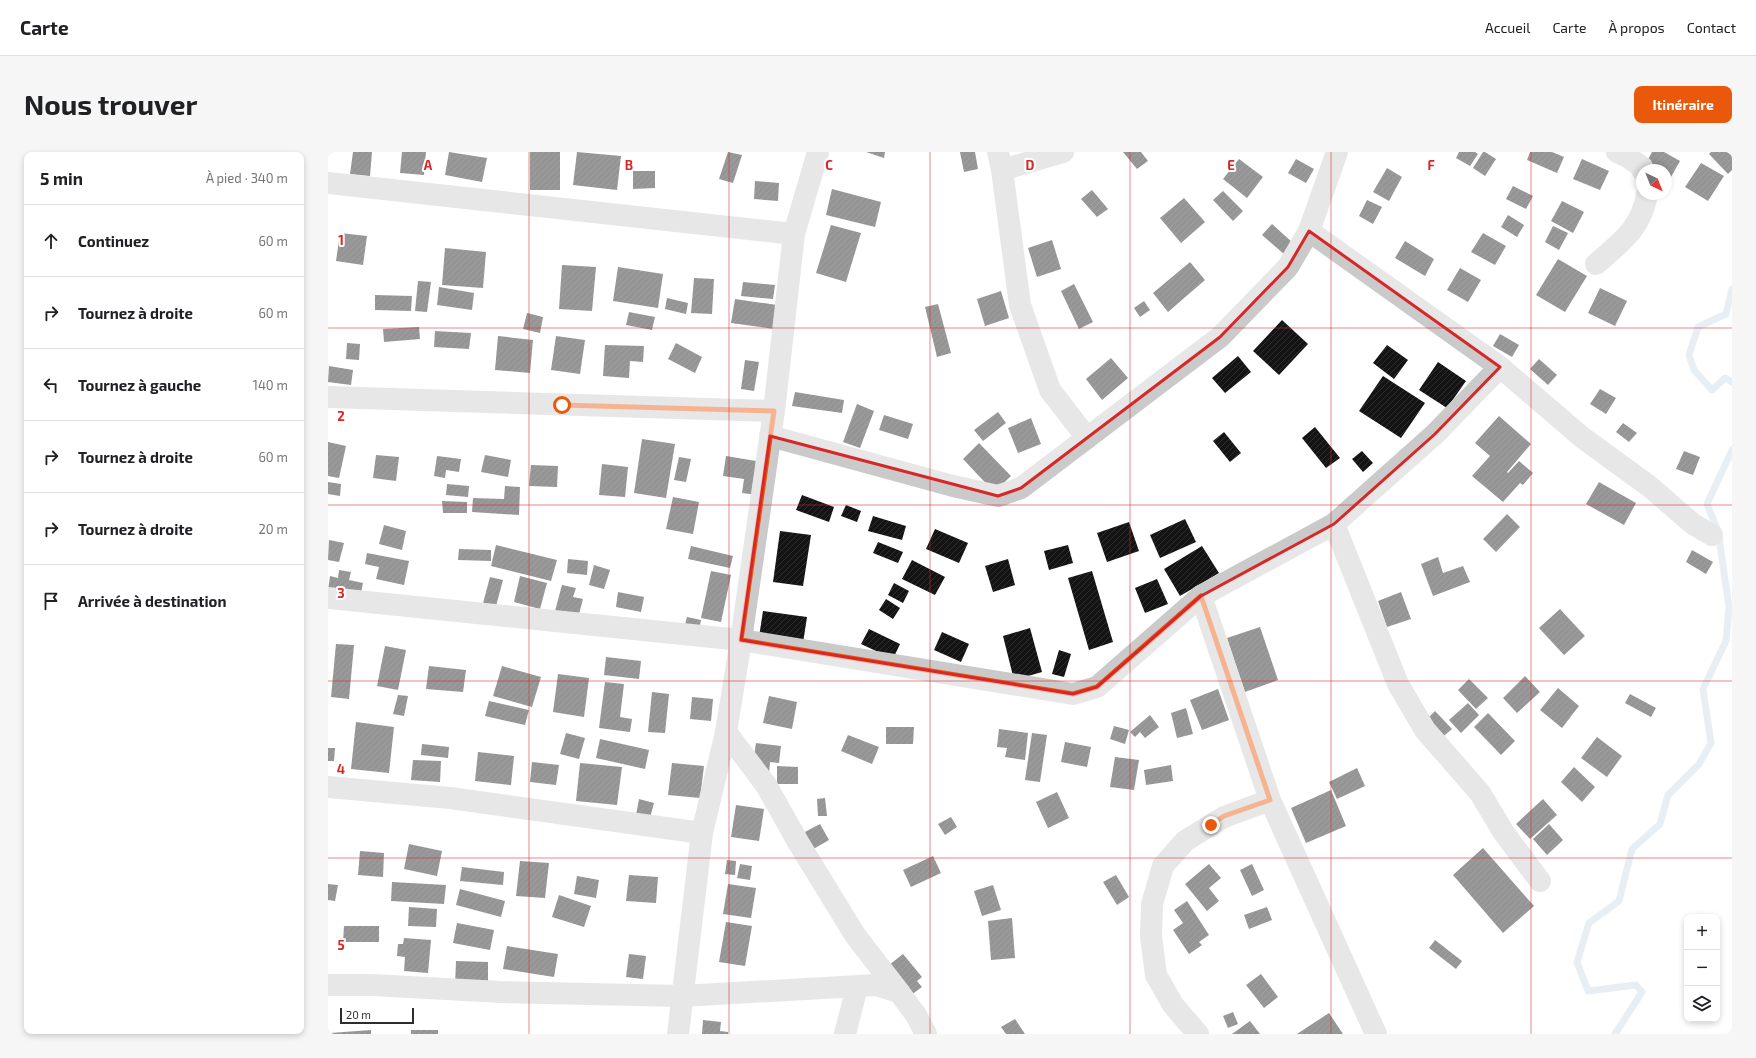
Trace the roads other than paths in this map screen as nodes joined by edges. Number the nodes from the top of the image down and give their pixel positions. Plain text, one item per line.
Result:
1 (818, 152) edge
2 (1063, 152) edge
3 (1337, 152) edge
4 (1617, 152) edge
5 (1000, 161) edge
6 (1638, 164) edge
7 (328, 183) edge
8 (1646, 200) edge
9 (1309, 231) junction
10 (794, 234) junction
11 (1596, 264) dead end
12 (1500, 367) junction
13 (328, 397) edge
14 (774, 411) junction
15 (770, 436) junction
16 (1087, 438) junction
17 (1334, 524) junction
18 (1712, 535) dead end
19 (1201, 596) junction
20 (328, 598) edge
21 (741, 640) junction
22 (726, 732) junction
23 (328, 787) edge
24 (1270, 800) junction
25 (702, 833) junction
26 (1540, 881) dead end
27 (328, 985) edge
28 (857, 987) junction
29 (899, 992) junction
30 (682, 996) junction
31 (678, 1034) edge
32 (845, 1034) edge
33 (926, 1034) edge
34 (1198, 1034) edge
35 (1376, 1034) edge

1 - 10 street
2 - 5 street
3 - 9 street
4 - 6 street
5 - 16 street
7 - 10 street
8 - 11 street
9 - 12 street
9 - 16 street
10 - 14 street
12 - 17 street
12 - 18 street
13 - 14 street
14 - 15 street
15 - 16 street
15 - 21 street
17 - 19 street
17 - 26 street
19 - 21 street
19 - 24 street
20 - 21 street
21 - 22 street
22 - 25 street
22 - 29 street
23 - 25 street
24 - 34 street
24 - 35 street
25 - 30 street
27 - 30 street
28 - 29 street
28 - 30 street
28 - 32 street
29 - 33 street
30 - 31 street

